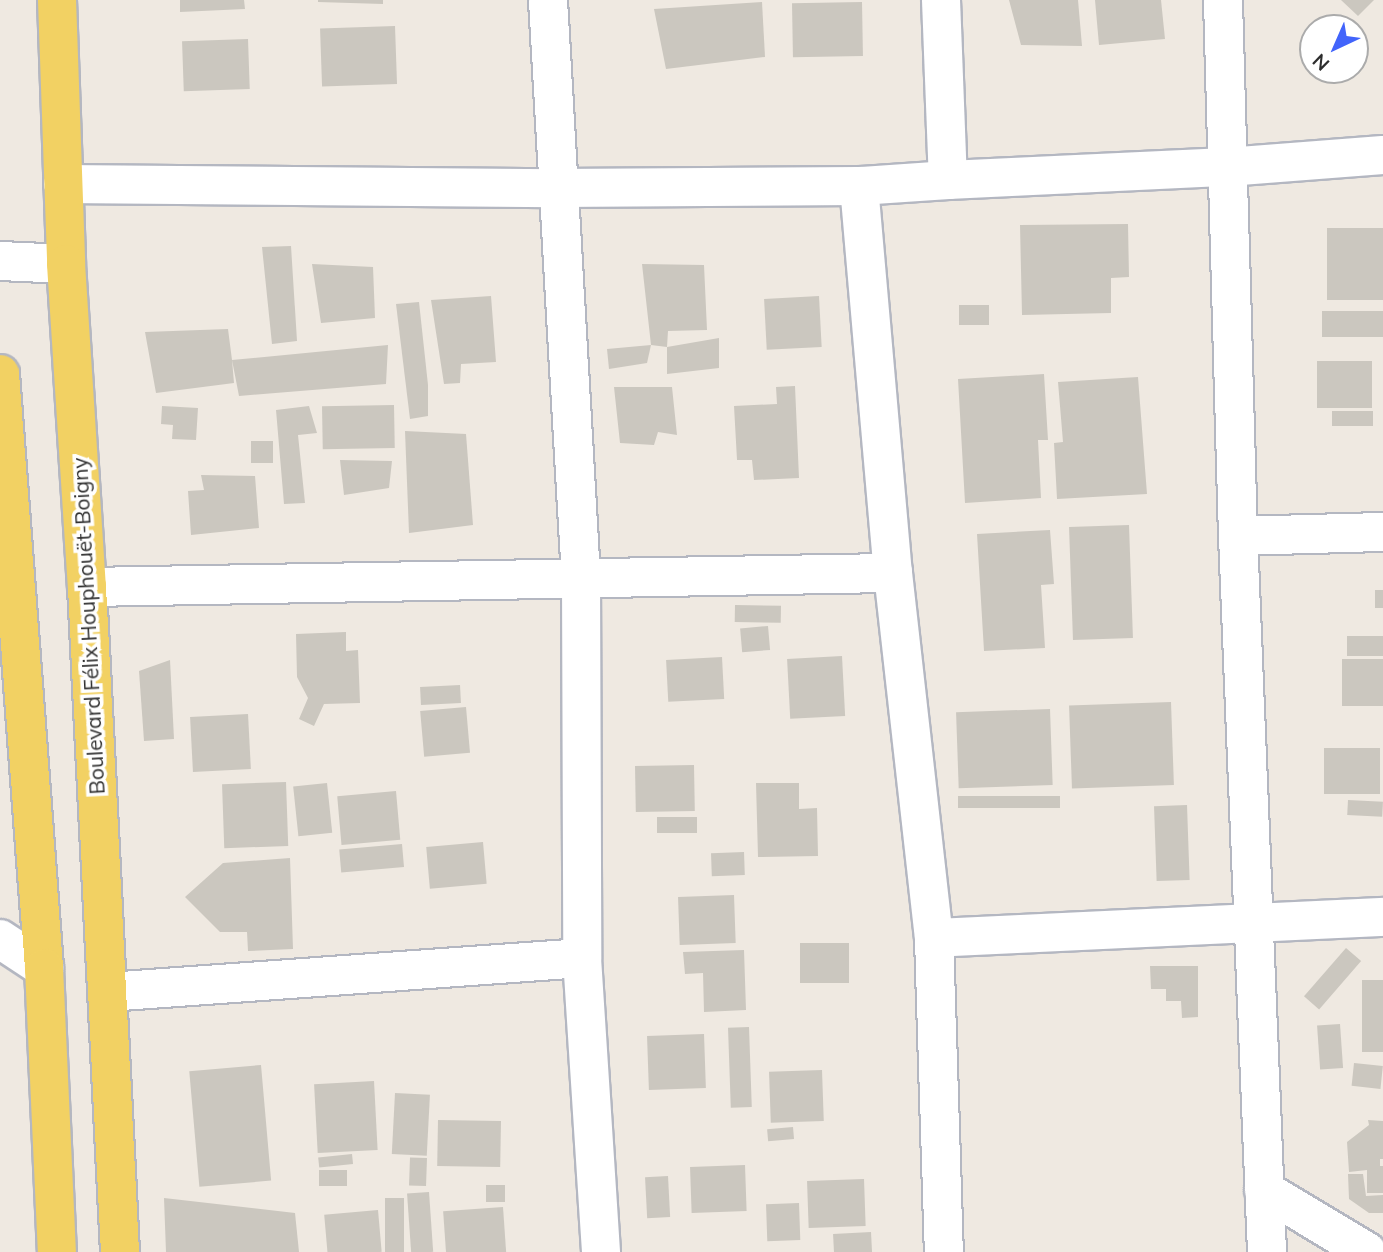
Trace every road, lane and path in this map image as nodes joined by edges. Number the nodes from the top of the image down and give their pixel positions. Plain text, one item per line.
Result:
1 (57, 0) edge
2 (548, 0) edge
3 (941, 0) edge
4 (1223, 0) edge
5 (1383, 156) edge
6 (1227, 167) junction
7 (948, 180) junction
8 (63, 184) junction
9 (859, 186) junction
10 (557, 188) junction
11 (0, 261) edge
12 (66, 264) junction
13 (0, 374) edge
14 (1383, 532) edge
15 (1238, 536) junction
16 (892, 573) junction
17 (581, 578) junction
18 (87, 587) junction
19 (1383, 917) edge
20 (1254, 922) junction
21 (934, 938) junction
22 (0, 939) edge
23 (582, 958) junction
24 (44, 968) junction
25 (108, 992) junction
26 (1264, 1190) junction
27 (57, 1252) edge
28 (120, 1252) edge
29 (601, 1252) edge
30 (944, 1252) edge
31 (1266, 1252) edge
32 (1367, 1252) edge

1 - 8 main road, Boulevard Félix Houphouët-Boigny
2 - 10 street
3 - 7 street
4 - 6 street
5 - 6 street
6 - 7 street
6 - 15 street
7 - 9 street
8 - 10 street
8 - 12 main road, Boulevard Félix Houphouët-Boigny
9 - 10 street
9 - 16 street
10 - 17 street
11 - 12 street
12 - 18 main road, Boulevard Félix Houphouët-Boigny
13 - 24 main road
14 - 15 street
15 - 20 street
16 - 17 street
16 - 21 street
17 - 18 street
17 - 23 street
18 - 25 main road, Boulevard Félix Houphouët-Boigny
19 - 20 street
20 - 21 street
20 - 26 street
21 - 30 street
22 - 24 street
23 - 25 street
23 - 29 street
24 - 27 main road
25 - 28 main road, Boulevard Félix Houphouët-Boigny
26 - 31 street
26 - 32 street

